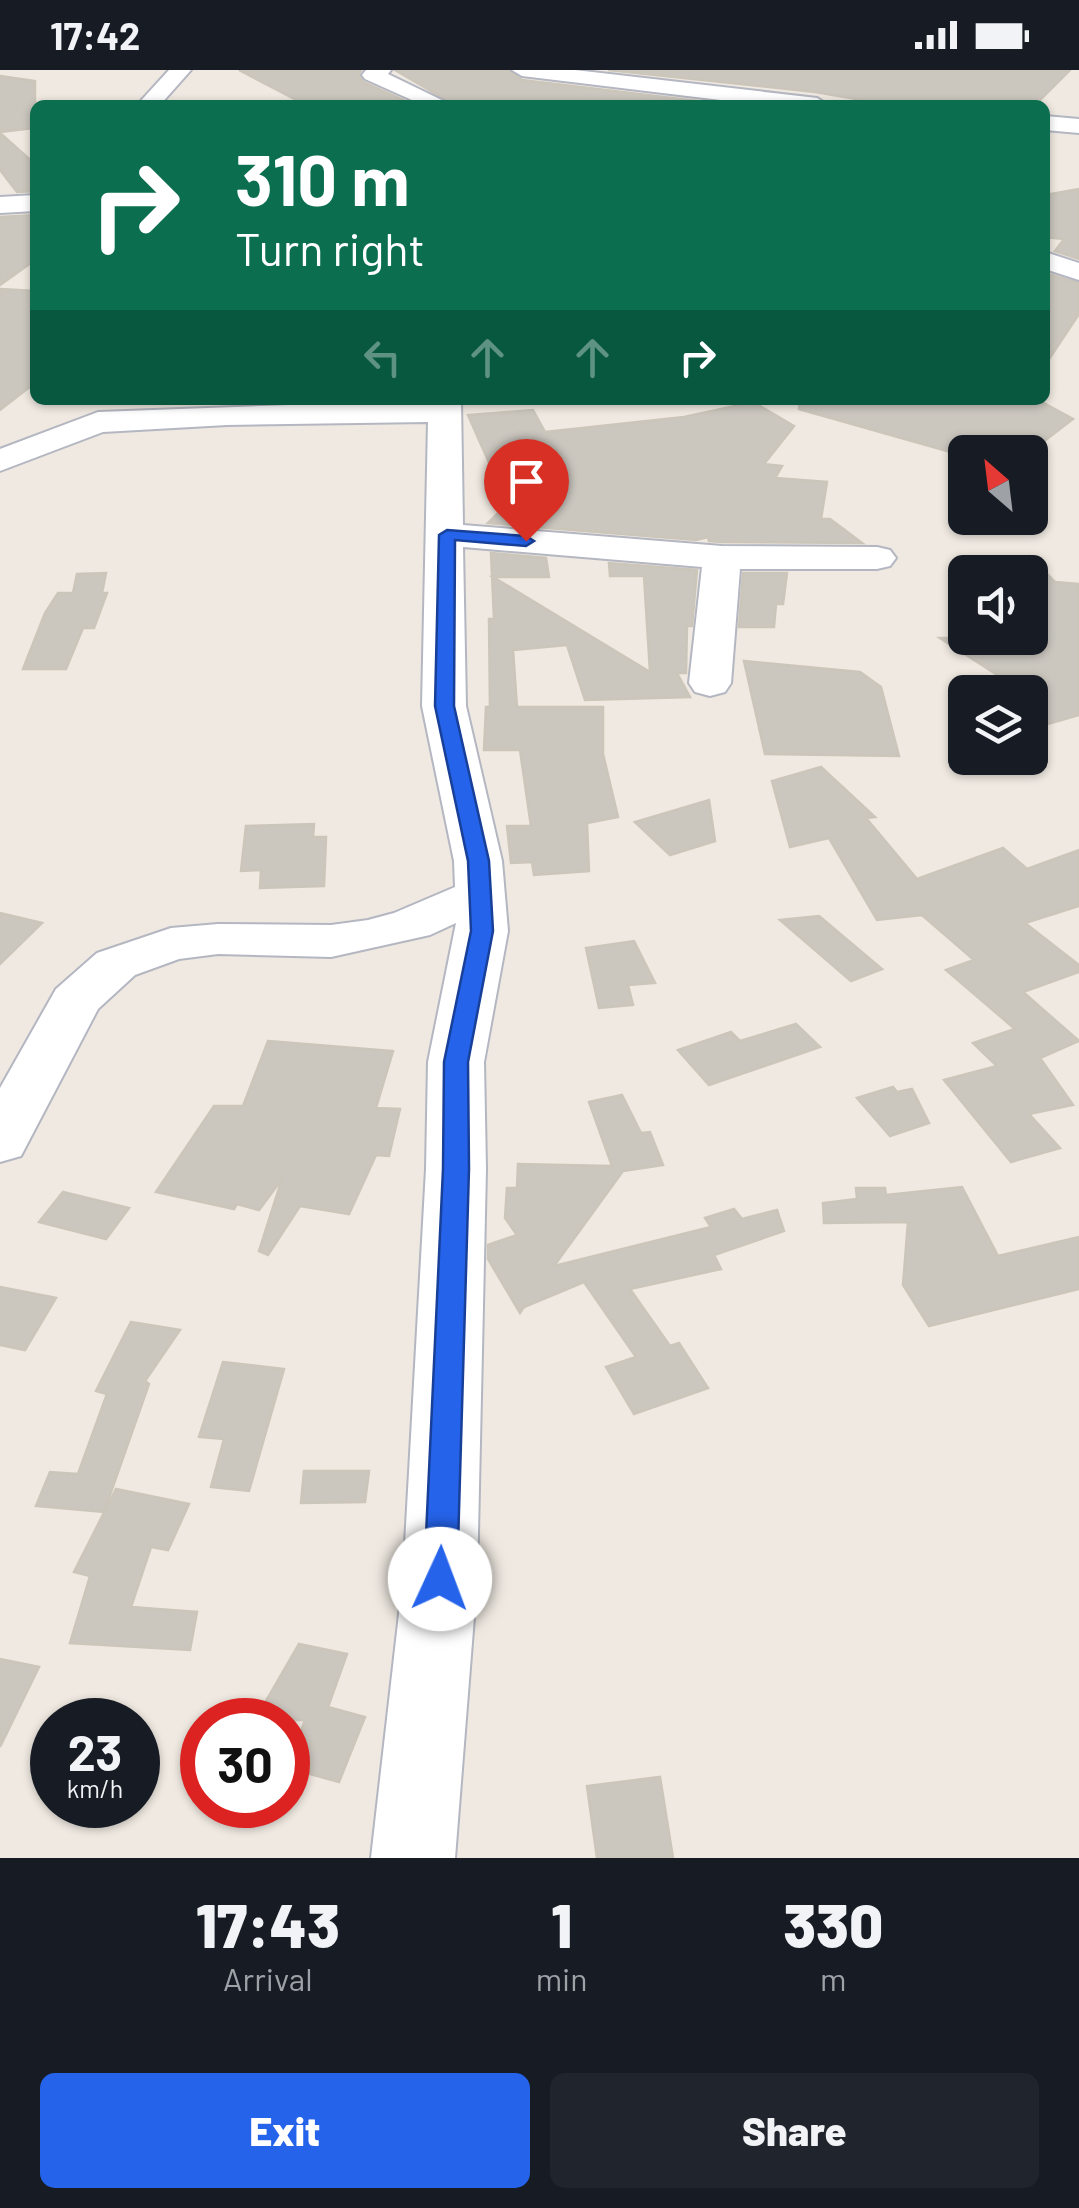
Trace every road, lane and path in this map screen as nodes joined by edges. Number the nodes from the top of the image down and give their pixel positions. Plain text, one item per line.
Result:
1 (181, 70) edge
2 (381, 70) edge
3 (522, 70) edge
4 (812, 80) dead end
5 (153, 100) edge
6 (430, 100) edge
7 (756, 100) edge
8 (783, 100) edge
9 (1050, 123) edge
10 (1079, 126) edge
11 (30, 203) edge
12 (0, 205) edge
13 (1050, 262) edge
14 (1079, 272) edge
15 (445, 406) edge
16 (101, 411) edge
17 (0, 461) edge
18 (447, 535) junction
19 (722, 556) junction
20 (877, 558) dead end
21 (710, 683) dead end
22 (480, 894) junction
23 (0, 1142) edge
24 (413, 1858) edge

1 - 5 street
2 - 6 street
3 - 7 street
4 - 8 street
9 - 10 street
11 - 12 street
13 - 14 street
15 - 16 street
15 - 18 street
16 - 17 street
18 - 19 street
18 - 22 street
19 - 20 street
19 - 21 street
22 - 23 street
22 - 24 street

